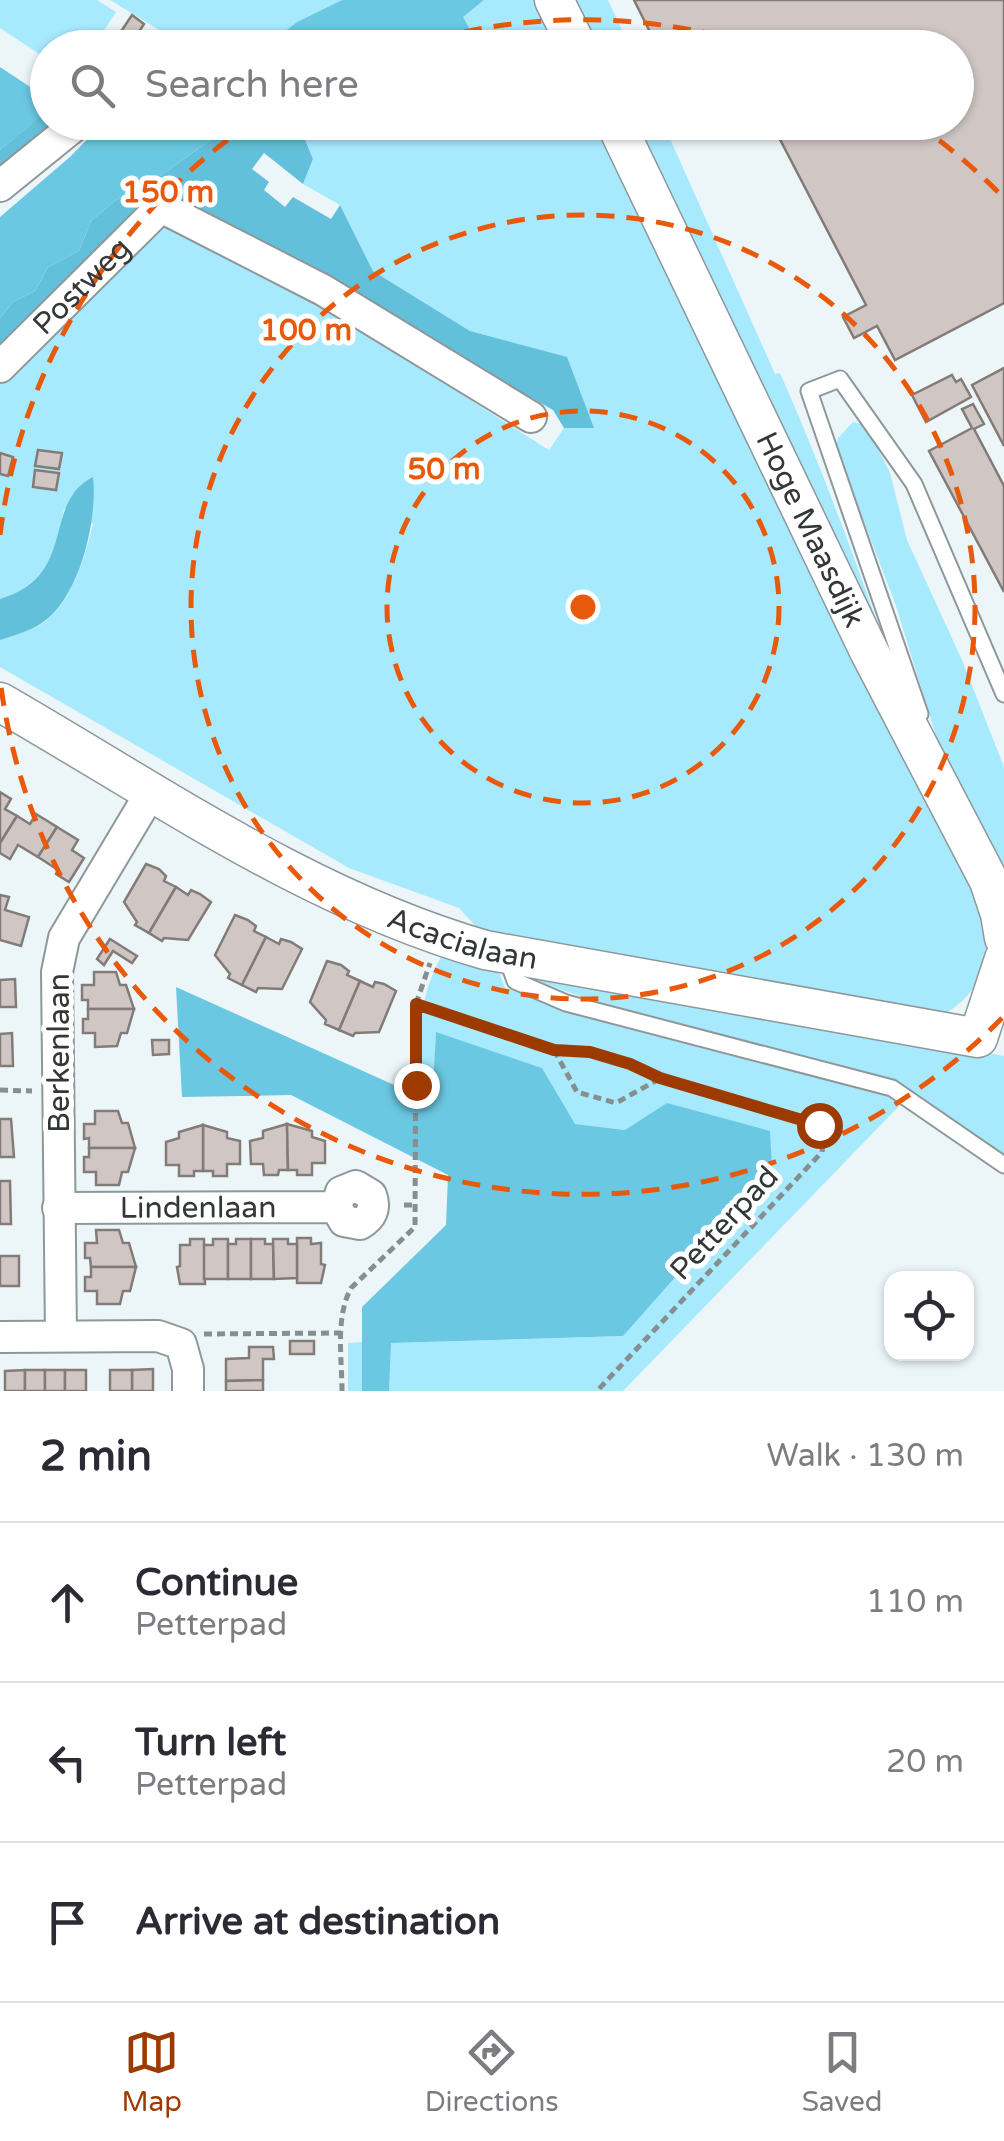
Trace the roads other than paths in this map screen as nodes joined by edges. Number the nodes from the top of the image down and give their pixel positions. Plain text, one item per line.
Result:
1 (554, 0) edge
2 (569, 30) edge
3 (57, 140) edge
4 (624, 140) edge
5 (0, 186) edge
6 (0, 366) edge
7 (531, 416) dead end
8 (1004, 694) edge
9 (0, 702) edge
10 (926, 763) junction
11 (150, 794) junction
12 (999, 892) edge
13 (1004, 938) edge
14 (506, 953) junction
15 (1004, 959) edge
16 (991, 1041) edge
17 (1004, 1165) edge
18 (336, 1207) dead end
19 (58, 1208) junction
20 (0, 1336) edge
21 (60, 1336) junction
22 (188, 1391) edge

1 - 2 street
3 - 5 street
4 - 10 street, Hoge Maasdijk
6 - 7 street, Postweg
8 - 10 lane
9 - 11 street, Acacialaan
10 - 12 street, Hoge Maasdijk
11 - 14 street, Acacialaan
11 - 19 street, Berkenlaan
12 - 13 street, Hoge Maasdijk
14 - 16 street, Acacialaan
14 - 17 lane
15 - 16 street
18 - 19 street, Lindenlaan
19 - 21 street, Berkenlaan
20 - 21 street
21 - 22 street

